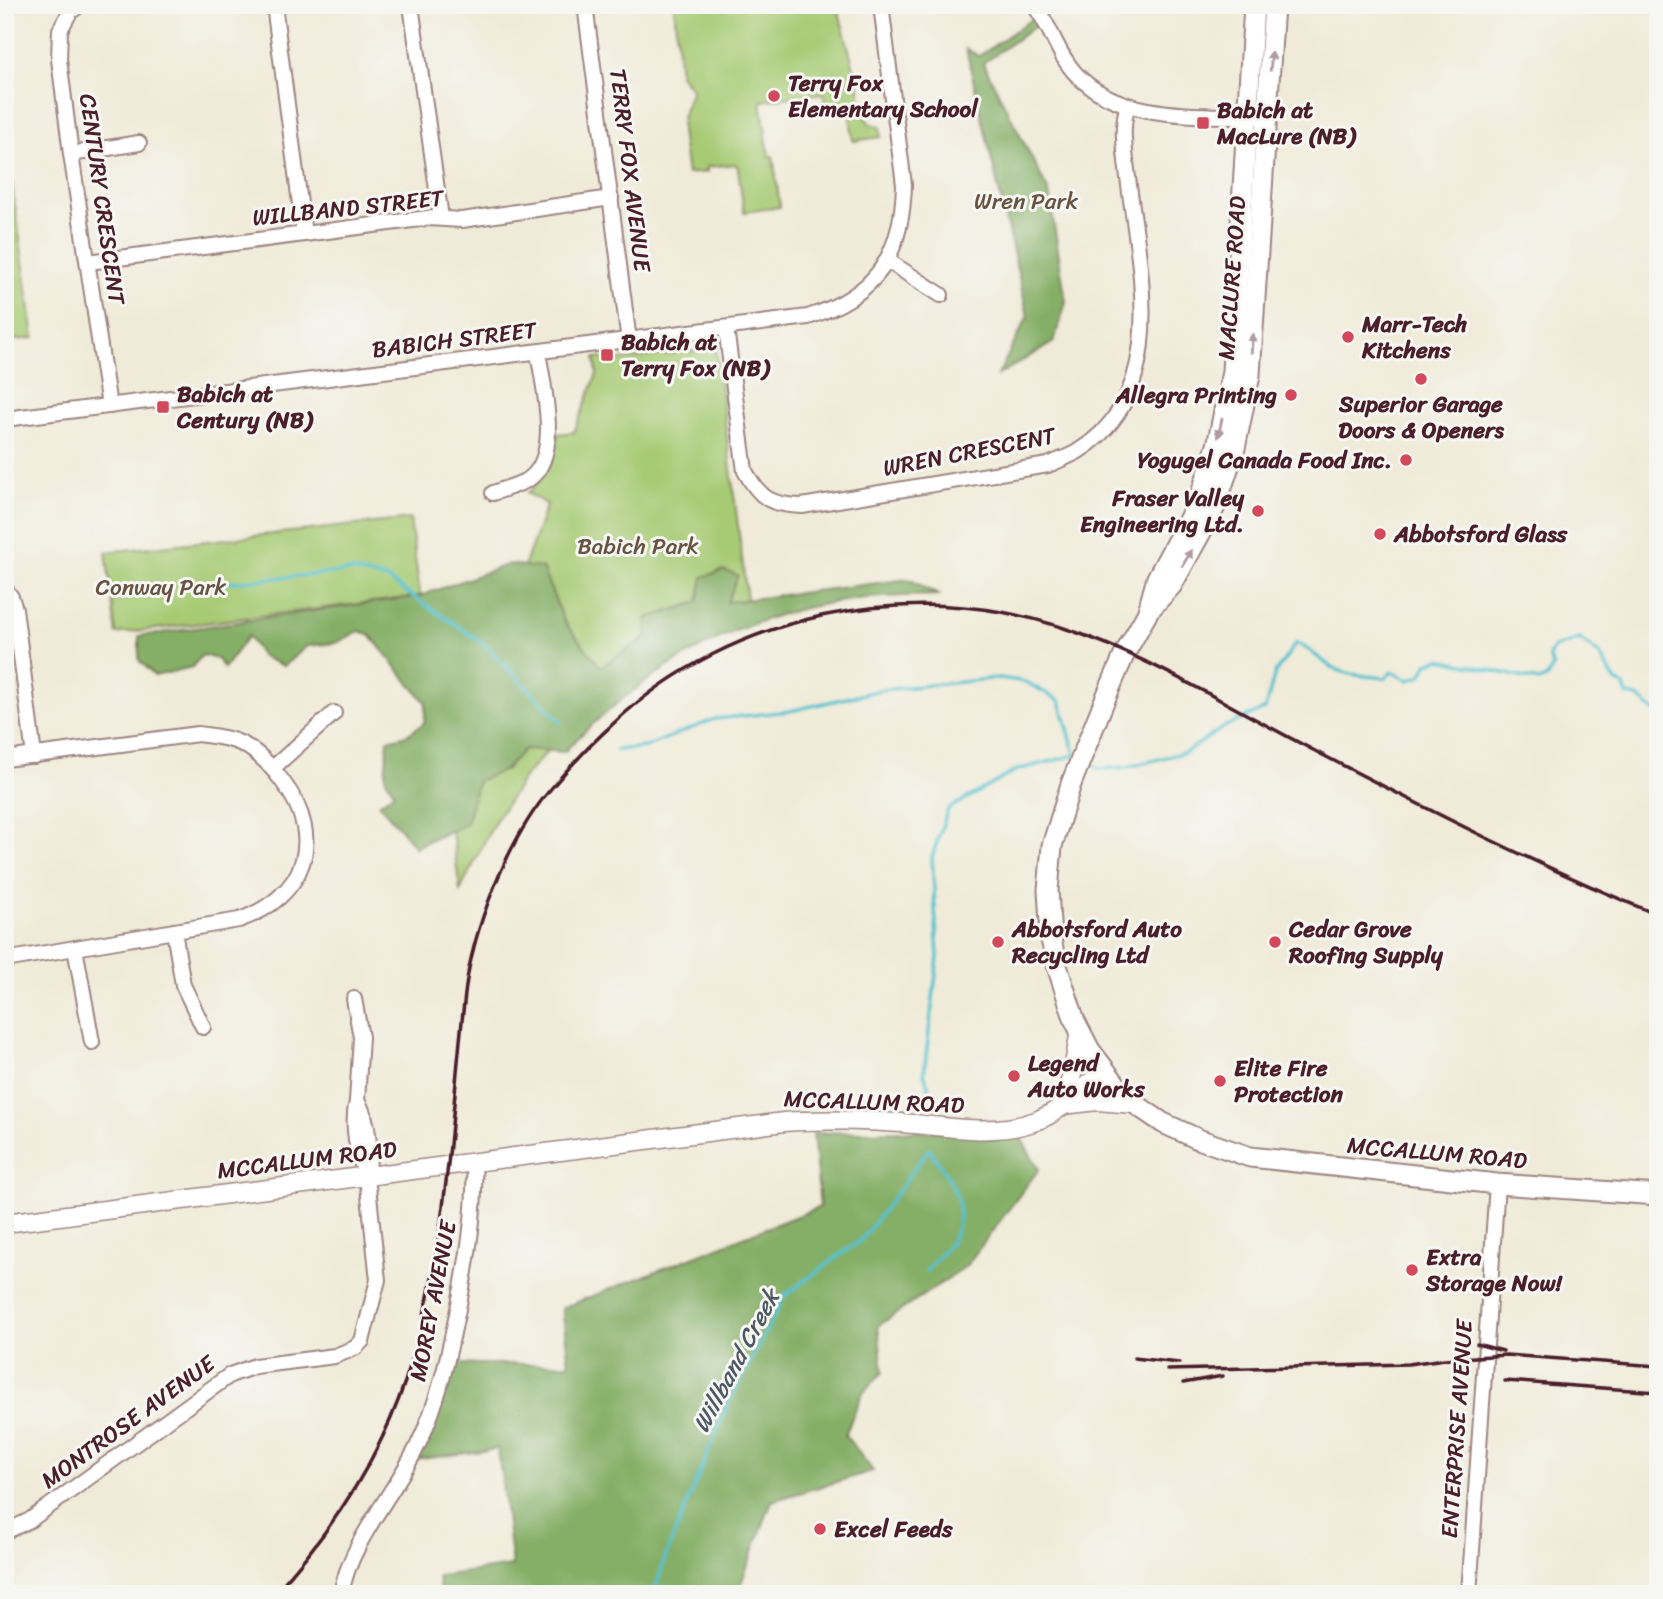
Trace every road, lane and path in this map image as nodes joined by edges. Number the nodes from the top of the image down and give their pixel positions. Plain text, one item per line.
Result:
1 (80, 5) edge
2 (274, 5) edge
3 (411, 5) edge
4 (585, 5) edge
5 (881, 5) edge
6 (1034, 5) edge
7 (1254, 5) edge
8 (1274, 5) edge
9 (1126, 106) junction
10 (1258, 117) junction
11 (139, 143) dead end
12 (71, 154) junction
13 (611, 198) junction
14 (441, 218) junction
15 (304, 234) junction
16 (888, 261) junction
17 (88, 262) junction
18 (941, 295) dead end
19 (726, 328) junction
20 (629, 341) junction
21 (538, 352) junction
22 (109, 406) junction
23 (5, 419) edge
24 (493, 493) dead end
25 (5, 589) edge
26 (334, 713) dead end
27 (34, 756) junction
28 (5, 759) edge
29 (272, 768) junction
30 (174, 931) junction
31 (75, 948) junction
32 (5, 960) edge
33 (354, 999) dead end
34 (203, 1027) dead end
35 (1080, 1030) junction
36 (92, 1042) dead end
37 (1105, 1070) junction
38 (1135, 1104) junction
39 (1063, 1105) junction
40 (474, 1161) junction
41 (367, 1177) junction
42 (1497, 1184) junction
43 (1658, 1195) edge
44 (5, 1223) edge
45 (5, 1532) edge
46 (341, 1594) edge
47 (1469, 1594) edge

1 - 12 street, CENTURY CRESCENT
2 - 15 street
3 - 14 street
4 - 13 street, TERRY FOX AVENUE
5 - 16 street, BABICH STREET
6 - 9 street
7 - 10 main road, MACLURE ROAD
10 -> 8 main road, MACLURE ROAD
9 - 10 street
9 - 19 street, WREN CRESCENT
10 - 35 main road, MACLURE ROAD
11 - 12 street
12 - 17 street, CENTURY CRESCENT
13 - 14 street, WILLBAND STREET
13 - 20 street, TERRY FOX AVENUE
14 - 15 street, WILLBAND STREET
15 - 17 street, WILLBAND STREET
16 - 18 street
16 - 19 street, BABICH STREET
17 - 22 street, CENTURY CRESCENT
19 - 20 street, BABICH STREET
20 - 21 street, BABICH STREET
21 - 22 street, BABICH STREET
21 - 24 street
22 - 23 street, BABICH STREET
25 - 27 street
26 - 29 street
27 - 28 street
27 - 29 street
29 - 30 street
30 - 31 street
30 - 34 street
31 - 32 street
31 - 36 street
33 - 41 street
35 - 37 main road, MACLURE ROAD
35 - 39 street
37 - 38 main road, MCCALLUM ROAD
37 - 39 street, MCCALLUM ROAD
38 - 39 street
38 - 42 main road, MCCALLUM ROAD
39 - 40 street, MCCALLUM ROAD
40 - 41 street, MCCALLUM ROAD
40 - 46 street, MOREY AVENUE
41 - 44 street, MCCALLUM ROAD
41 - 45 street, MONTROSE AVENUE
42 - 43 main road, MCCALLUM ROAD
42 - 47 street, ENTERPRISE AVENUE

